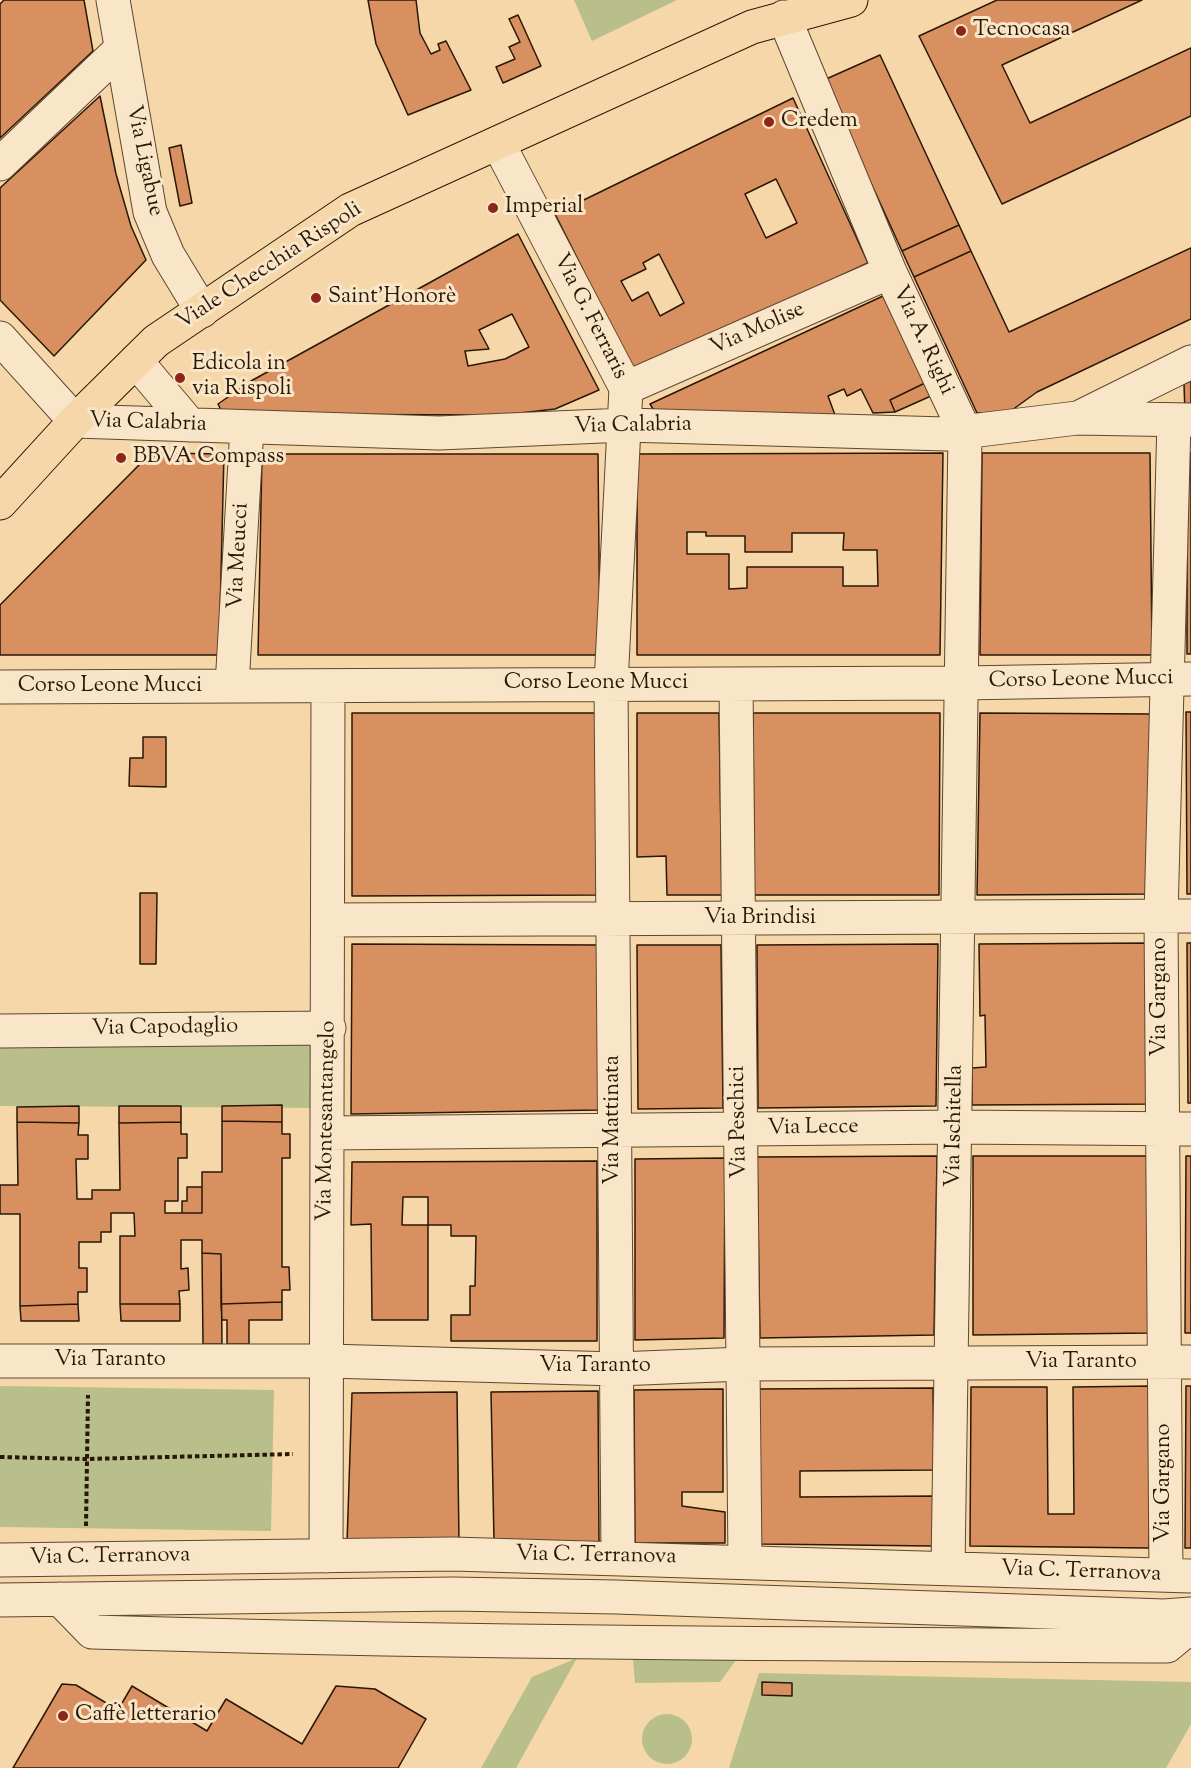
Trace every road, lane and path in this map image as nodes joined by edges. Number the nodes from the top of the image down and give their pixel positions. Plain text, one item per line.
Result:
1 (113, 0) edge
2 (851, 0) edge
3 (777, 9) edge
4 (121, 49) junction
5 (498, 142) junction
6 (0, 164) edge
7 (890, 272) junction
8 (202, 311) junction
9 (0, 338) edge
10 (136, 361) junction
11 (1191, 362) edge
12 (626, 388) junction
13 (1077, 418) junction
14 (1183, 420) edge
15 (75, 422) junction
16 (189, 425) junction
17 (626, 425) junction
18 (247, 427) junction
19 (965, 432) junction
20 (0, 503) edge
21 (1180, 679) edge
22 (963, 683) junction
23 (611, 684) junction
24 (736, 684) junction
25 (232, 686) junction
26 (328, 686) junction
27 (0, 687) edge
28 (1176, 916) edge
29 (613, 918) junction
30 (959, 918) junction
31 (738, 919) junction
32 (328, 920) junction
33 (329, 1028) junction
34 (0, 1031) edge
35 (956, 1127) junction
36 (1176, 1129) edge
37 (615, 1130) junction
38 (740, 1130) junction
39 (327, 1133) junction
40 (0, 1361) edge
41 (90, 1361) junction
42 (327, 1361) junction
43 (952, 1363) junction
44 (1178, 1363) edge
45 (743, 1364) junction
46 (616, 1369) junction
47 (326, 1453) junction
48 (0, 1457) edge
49 (86, 1459) junction
50 (326, 1556) junction
51 (583, 1556) junction
52 (618, 1557) junction
53 (87, 1559) junction
54 (0, 1560) edge
55 (745, 1561) junction
56 (948, 1568) junction
57 (1178, 1576) edge
58 (582, 1596) junction
59 (60, 1599) junction
60 (0, 1600) edge
61 (1191, 1614) edge
62 (1191, 1626) edge
63 (580, 1642) junction

1 - 4 street, Via Ligabue
2 - 3 main road, Viale Checchia Rispoli
3 - 5 main road, Viale Checchia Rispoli
3 - 7 street, Via A. Righi
4 - 6 street
4 - 8 street, Via Ligabue
5 - 8 main road, Viale Checchia Rispoli
5 - 12 street, Via G. Ferraris
7 - 12 street, Via Molise
7 - 19 street, Via A. Righi
8 - 10 main road, Viale Checchia Rispoli
9 - 15 street
10 - 15 main road, Viale Checchia Rispoli
10 - 16 street
11 - 13 street
12 - 17 street, Via G. Ferraris
13 - 14 street, Via Calabria
13 - 19 street, Via Calabria
14 - 21 street, Via Gargano
15 - 16 street, Via Calabria
15 - 20 main road, Viale Checchia Rispoli
16 - 18 street, Via Calabria
17 - 18 street, Via Calabria
17 - 19 street, Via Calabria
17 - 23 street, Via G. Ferraris
18 - 25 street, Via Meucci
19 - 22 street, Via A. Righi
21 - 22 street, Corso Leone Mucci
21 - 28 street, Via Gargano
22 - 24 street, Corso Leone Mucci
22 - 30 street, Via Ischitella
23 - 24 street, Corso Leone Mucci
23 - 26 street, Corso Leone Mucci
23 - 29 street, Via Mattinata
24 - 31 street, Via Peschici
25 - 26 street, Corso Leone Mucci
25 - 27 street, Corso Leone Mucci
26 - 32 street, Via Montesantangelo
28 - 30 street, Via Brindisi
28 - 36 street, Via Gargano
29 - 31 street, Via Brindisi
29 - 32 street, Via Brindisi
29 - 37 street, Via Mattinata
30 - 31 street, Via Brindisi
30 - 35 street, Via Ischitella
31 - 38 street, Via Peschici
32 - 33 street, Via Montesantangelo
33 - 34 street, Via Capodaglio
33 - 39 street, Via Montesantangelo
35 - 36 street, Via Lecce
35 - 38 street, Via Lecce
35 - 43 street, Via Ischitella
36 - 44 street, Via Gargano
37 - 38 street, Via Lecce
37 - 39 street, Via Lecce
37 - 46 street, Via Mattinata
38 - 45 street, Via Peschici
39 - 42 street, Via Montesantangelo
40 - 41 street, Via Taranto
41 - 42 street, Via Taranto
41 - 49 path
42 - 46 street, Via Taranto
42 - 47 street, Via Montesantangelo
43 - 44 street, Via Taranto
43 - 45 street, Via Taranto
43 - 56 street, Via Ischitella
44 - 57 street, Via Gargano
45 - 46 street, Via Taranto
45 - 55 street, Via Peschici
46 - 52 street, Via Mattinata
47 - 49 path
47 - 50 street, Via Montesantangelo
48 - 49 path
49 - 53 path
50 - 51 street, Via C. Terranova
50 - 53 street, Via C. Terranova
51 - 52 street, Via C. Terranova
51 - 58 street
52 - 55 street, Via C. Terranova
53 - 54 street, Via C. Terranova
55 - 56 street, Via C. Terranova
56 - 57 street, Via C. Terranova
58 - 59 street
58 - 61 street
58 - 63 street
59 - 60 street
59 - 63 street
62 - 63 street

